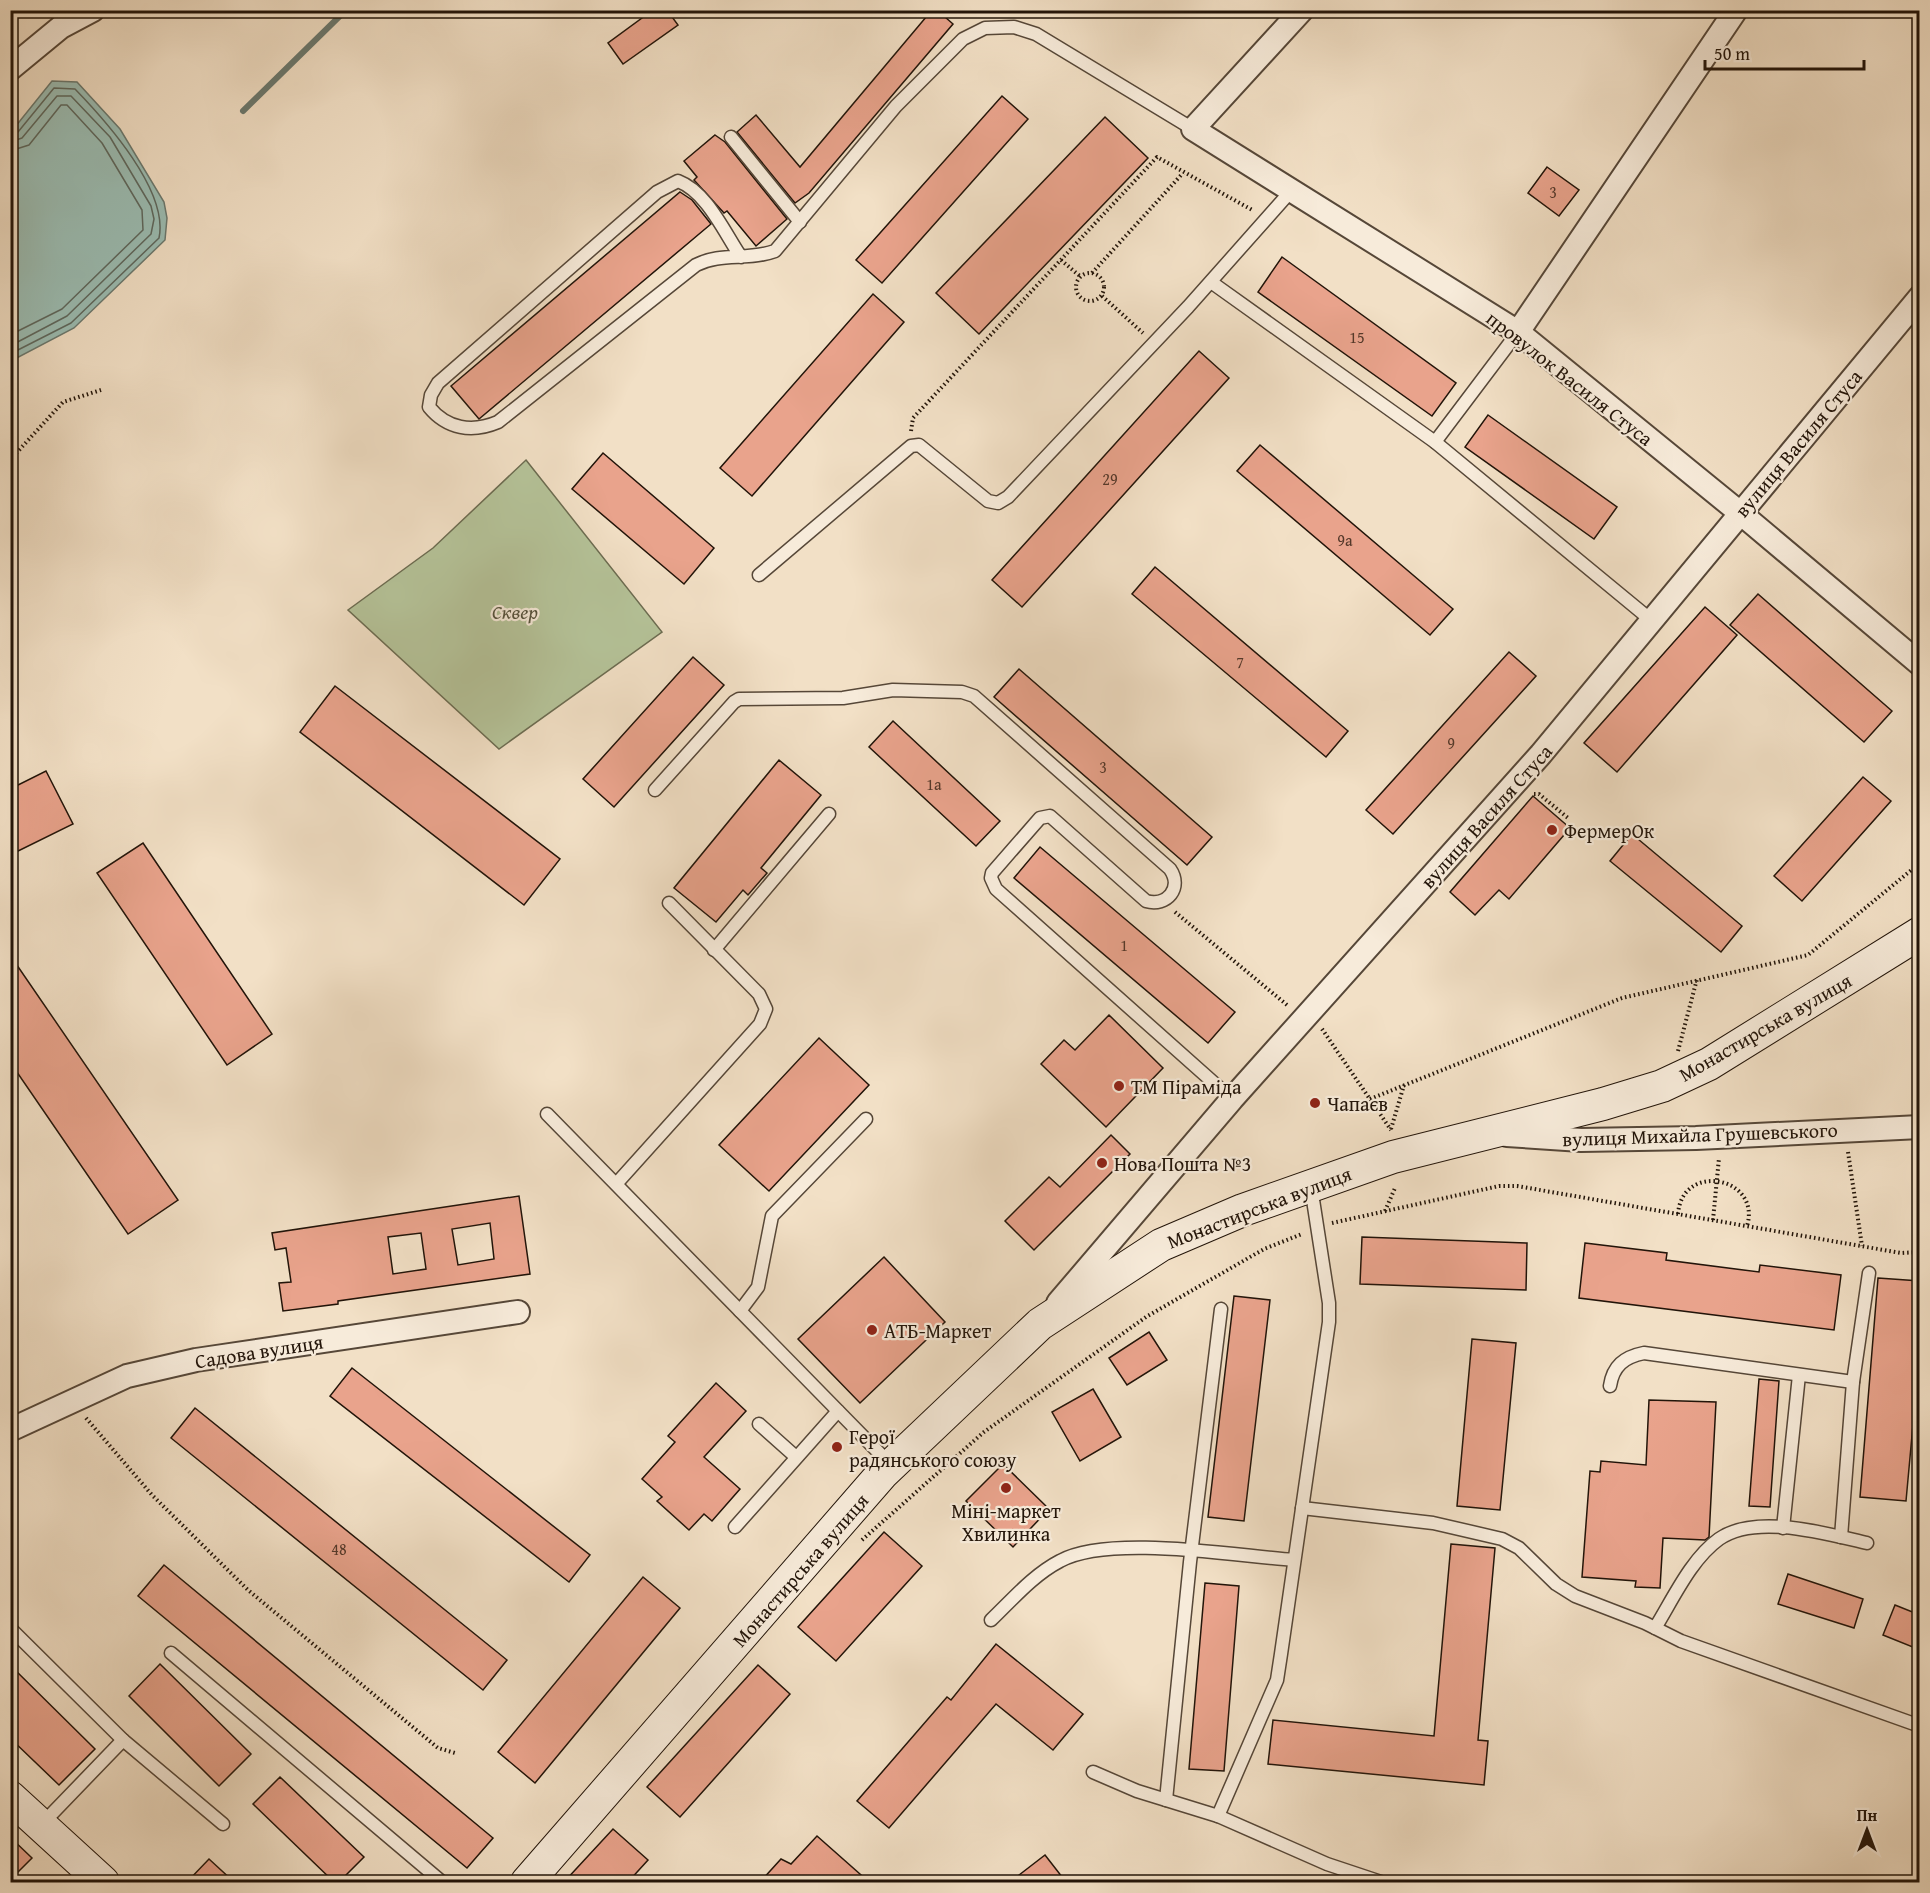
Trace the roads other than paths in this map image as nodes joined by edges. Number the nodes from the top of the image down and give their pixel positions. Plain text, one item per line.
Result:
1 (93, 10) edge
2 (1302, 10) edge
3 (1736, 10) edge
4 (10, 69) edge
5 (1193, 129) junction
6 (731, 137) dead end
7 (1292, 190) junction
8 (800, 222) junction
9 (741, 257) junction
10 (1211, 282) junction
11 (1920, 297) edge
12 (1518, 332) junction
13 (1435, 442) junction
14 (1739, 512) junction
15 (759, 575) dead end
16 (1651, 620) junction
17 (1920, 664) edge
18 (655, 790) dead end
19 (830, 814) dead end
20 (669, 903) dead end
21 (1920, 933) edge
22 (714, 950) junction
23 (1232, 1099) junction
24 (547, 1114) dead end
25 (866, 1119) dead end
26 (1920, 1127) edge
27 (1480, 1134) junction
28 (617, 1183) junction
29 (1310, 1184) junction
30 (1869, 1273) dead end
31 (1221, 1309) dead end
32 (740, 1311) junction
33 (518, 1312) dead end
34 (1041, 1324) junction
35 (1799, 1375) junction
36 (1853, 1382) junction
37 (1610, 1386) dead end
38 (838, 1411) junction
39 (759, 1424) dead end
40 (10, 1430) edge
41 (796, 1457) junction
42 (891, 1465) junction
43 (1302, 1508) junction
44 (735, 1527) dead end
45 (1783, 1528) junction
46 (1841, 1538) junction
47 (1867, 1543) dead end
48 (1191, 1552) junction
49 (1294, 1560) junction
50 (991, 1620) dead end
51 (10, 1628) edge
52 (1655, 1628) junction
53 (171, 1653) dead end
54 (1920, 1726) edge
55 (123, 1740) junction
56 (1093, 1772) dead end
57 (10, 1797) edge
58 (1166, 1800) junction
59 (1218, 1816) junction
60 (223, 1824) dead end
61 (41, 1825) junction
62 (103, 1882) edge
63 (442, 1882) edge
64 (527, 1882) edge
65 (1381, 1882) edge

1 - 4 street
2 - 5 street
3 - 12 street
5 - 7 street, провулок Василя Стуса
5 - 8 lane
6 - 8 lane
7 - 10 lane
7 - 12 street, провулок Василя Стуса
8 - 9 lane
9 - 9 lane
10 - 13 lane
10 - 15 lane
11 - 14 street, вулиця Василя Стуса
12 - 13 lane
12 - 14 street, провулок Василя Стуса
13 - 16 lane
14 - 16 street, вулиця Василя Стуса
14 - 17 street, провулок Василя Стуса
16 - 23 street, вулиця Василя Стуса
18 - 23 lane
19 - 22 lane
20 - 22 lane
21 - 27 main road, Монастирська вулиця
22 - 28 lane
23 - 34 street, вулиця Василя Стуса
24 - 28 lane
25 - 32 lane
26 - 27 street, вулиця Михайла Грушевського
27 - 29 main road, Монастирська вулиця
28 - 32 lane
29 - 34 main road, Монастирська вулиця
29 - 43 lane
30 - 36 lane
31 - 48 lane
32 - 38 lane
33 - 40 street, Садова вулиця
34 - 42 main road, Монастирська вулиця
35 - 36 lane
35 - 37 lane
35 - 45 lane
36 - 46 lane
38 - 41 lane
38 - 42 lane
39 - 41 lane
41 - 44 lane
42 - 64 main road, Монастирська вулиця
43 - 49 lane
43 - 52 lane
45 - 46 lane
45 - 52 lane
46 - 47 lane
48 - 49 lane
48 - 50 lane
48 - 58 lane
49 - 59 lane
51 - 55 lane
52 - 54 lane
53 - 63 lane
55 - 60 lane
55 - 61 lane
56 - 58 lane
57 - 61 main road
58 - 59 lane
59 - 65 lane
61 - 62 main road

